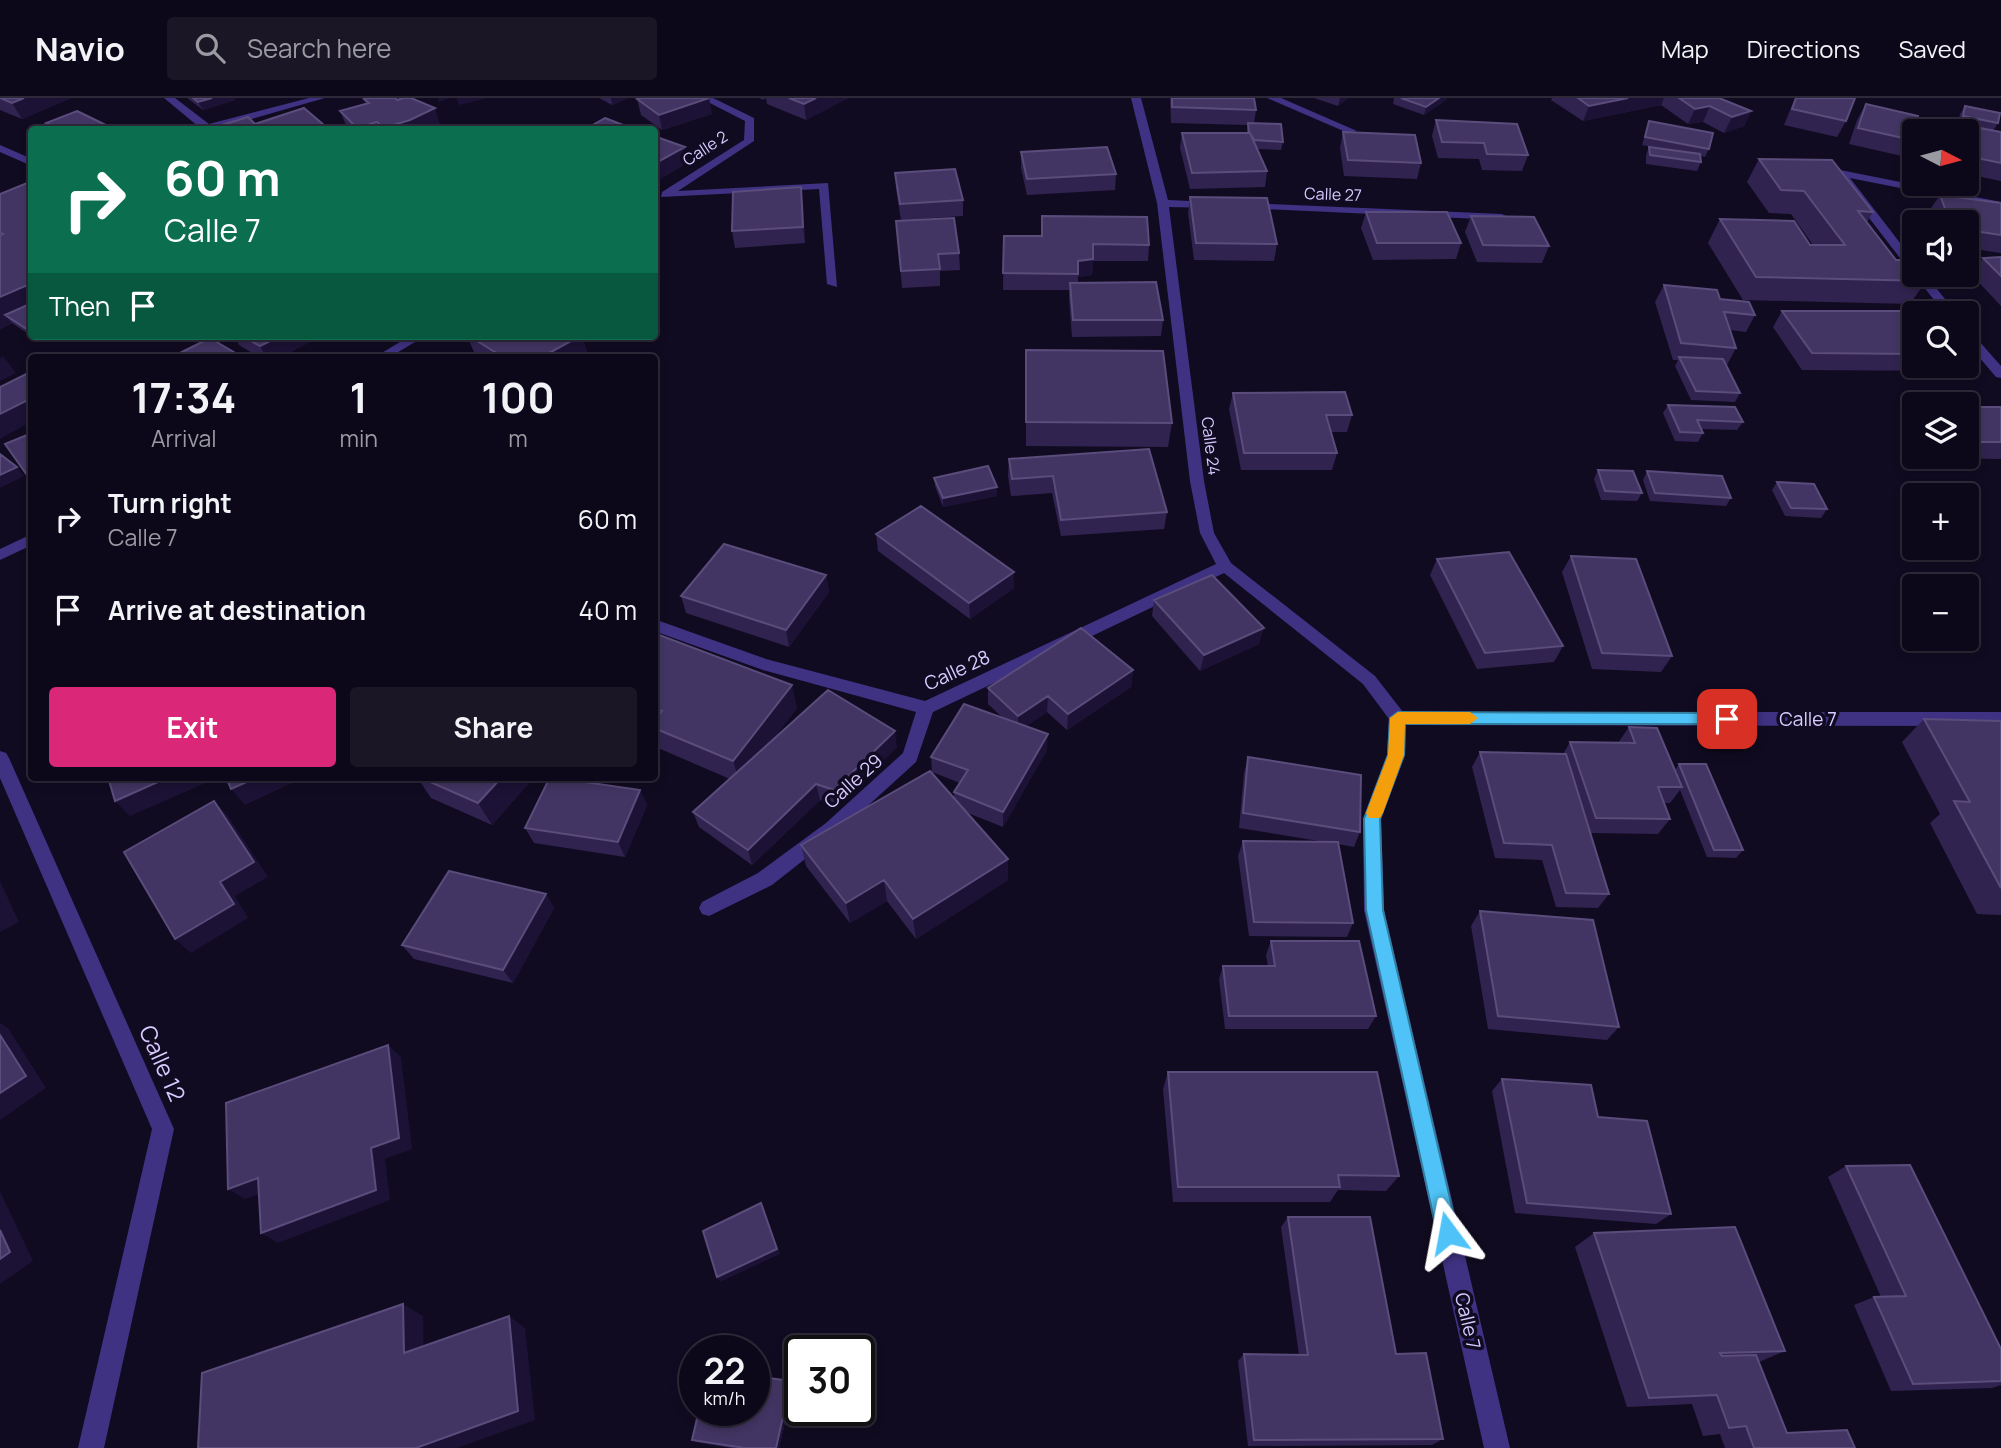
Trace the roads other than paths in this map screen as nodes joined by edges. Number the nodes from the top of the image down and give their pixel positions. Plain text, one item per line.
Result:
1 (169, 98) edge
2 (320, 98) edge
3 (705, 98) edge
4 (1136, 98) edge
5 (1272, 98) edge
6 (200, 126) edge
7 (210, 126) edge
8 (1352, 131) edge
9 (0, 148) edge
10 (28, 161) edge
11 (660, 198) edge
12 (1163, 203) junction
13 (2001, 205) edge
14 (1503, 217) edge
15 (1902, 253) edge
16 (833, 284) dead end
17 (1929, 287) edge
18 (1941, 301) edge
19 (412, 340) edge
20 (1979, 349) edge
21 (386, 354) edge
22 (2001, 374) edge
23 (28, 541) edge
24 (0, 555) edge
25 (1225, 566) junction
26 (658, 626) edge
27 (926, 708) junction
28 (1398, 718) junction
29 (2001, 719) edge
30 (0, 758) edge
31 (709, 908) dead end
32 (90, 1448) edge
33 (1497, 1448) edge

1 - 6 street
2 - 7 street
3 - 11 street, Calle 2
4 - 12 street, Calle 24
5 - 8 street
9 - 10 street
11 - 16 street
12 - 14 street, Calle 27
12 - 25 street, Calle 24
13 - 15 street
17 - 18 street
19 - 21 street
20 - 22 street
23 - 24 street
25 - 27 street, Calle 28
25 - 28 street, Calle 24
26 - 27 street, Calle 28
27 - 31 street, Calle 29
28 - 29 street, Calle 7
28 - 33 street, Calle 7
30 - 32 street, Calle 12

